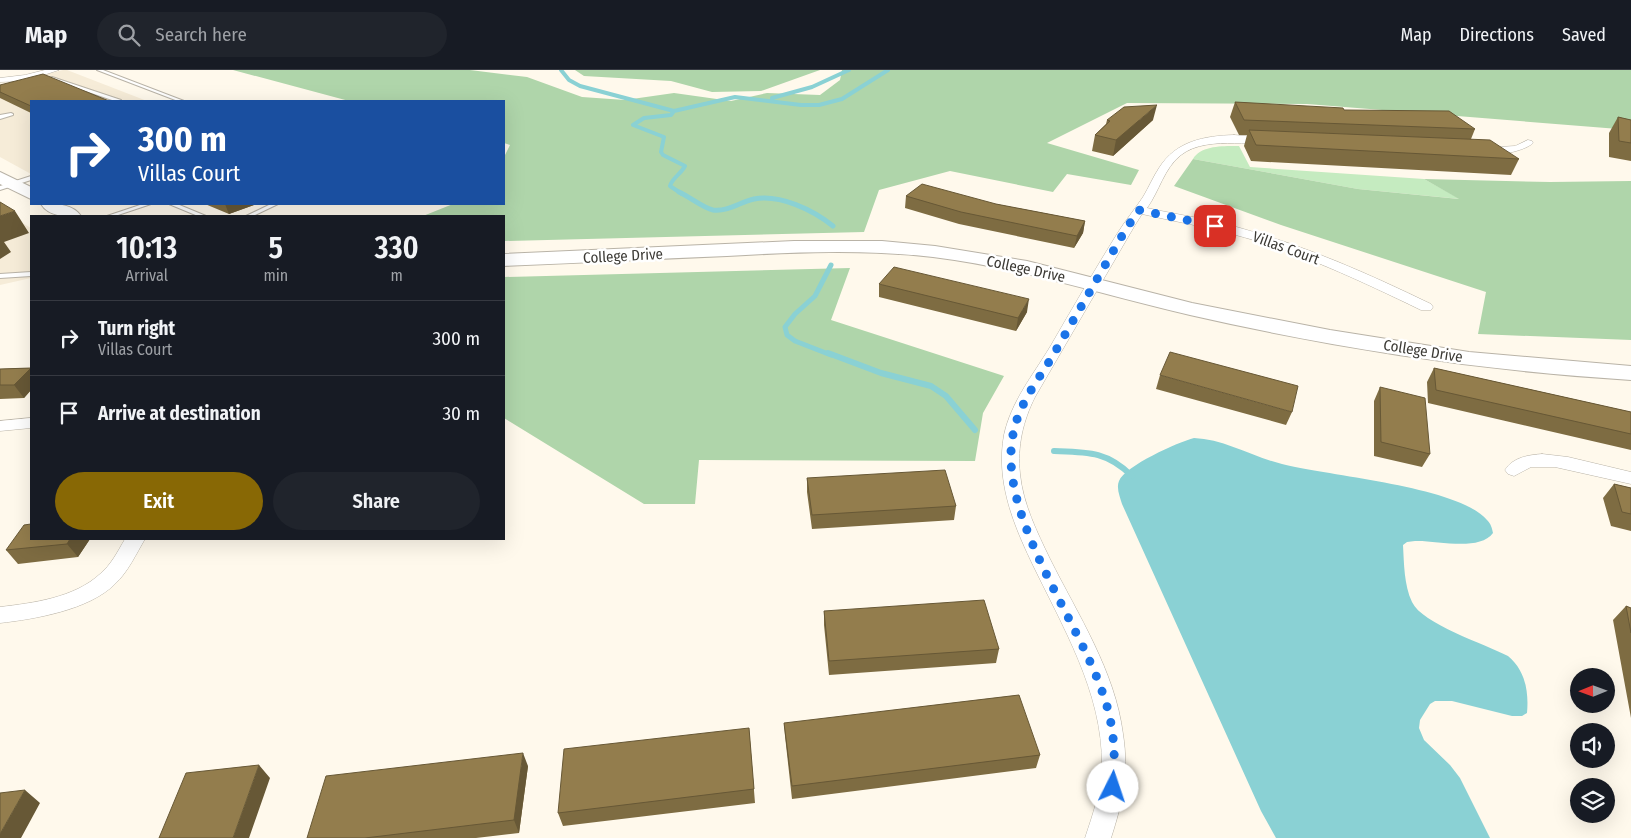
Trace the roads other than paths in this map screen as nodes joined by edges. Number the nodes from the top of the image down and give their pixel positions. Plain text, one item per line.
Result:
1 (55, 70) edge
2 (99, 70) edge
3 (40, 74) junction
4 (3, 80) dead end
5 (116, 100) edge
6 (179, 100) edge
7 (11, 114) dead end
8 (0, 117) edge
9 (1281, 141) edge
10 (1528, 143) dead end
11 (1469, 150) edge
12 (30, 178) edge
13 (4, 183) edge
14 (30, 194) edge
15 (51, 205) edge
16 (145, 205) edge
17 (175, 205) edge
18 (273, 205) edge
19 (1139, 210) junction
20 (70, 215) edge
21 (113, 215) edge
22 (200, 215) edge
23 (251, 215) edge
24 (505, 260) edge
25 (30, 274) edge
26 (0, 276) edge
27 (1094, 284) junction
28 (1426, 307) dead end
29 (1631, 373) edge
30 (30, 423) edge
31 (0, 426) edge
32 (1514, 470) dead end
33 (1631, 478) edge
34 (134, 540) edge
35 (0, 615) edge
36 (1098, 838) edge

1 - 3 street
2 - 6 lane
3 - 4 street
3 - 5 lane
7 - 8 lane
9 - 19 street
10 - 11 street
12 - 13 lane
13 - 14 main road
15 - 20 main road
16 - 21 lane
17 - 22 lane
18 - 23 lane
19 - 27 street
19 - 28 street, Villas Court
24 - 27 main road, College Drive
25 - 26 lane
27 - 29 main road, College Drive
27 - 36 street
30 - 31 street
32 - 33 street
34 - 35 street

